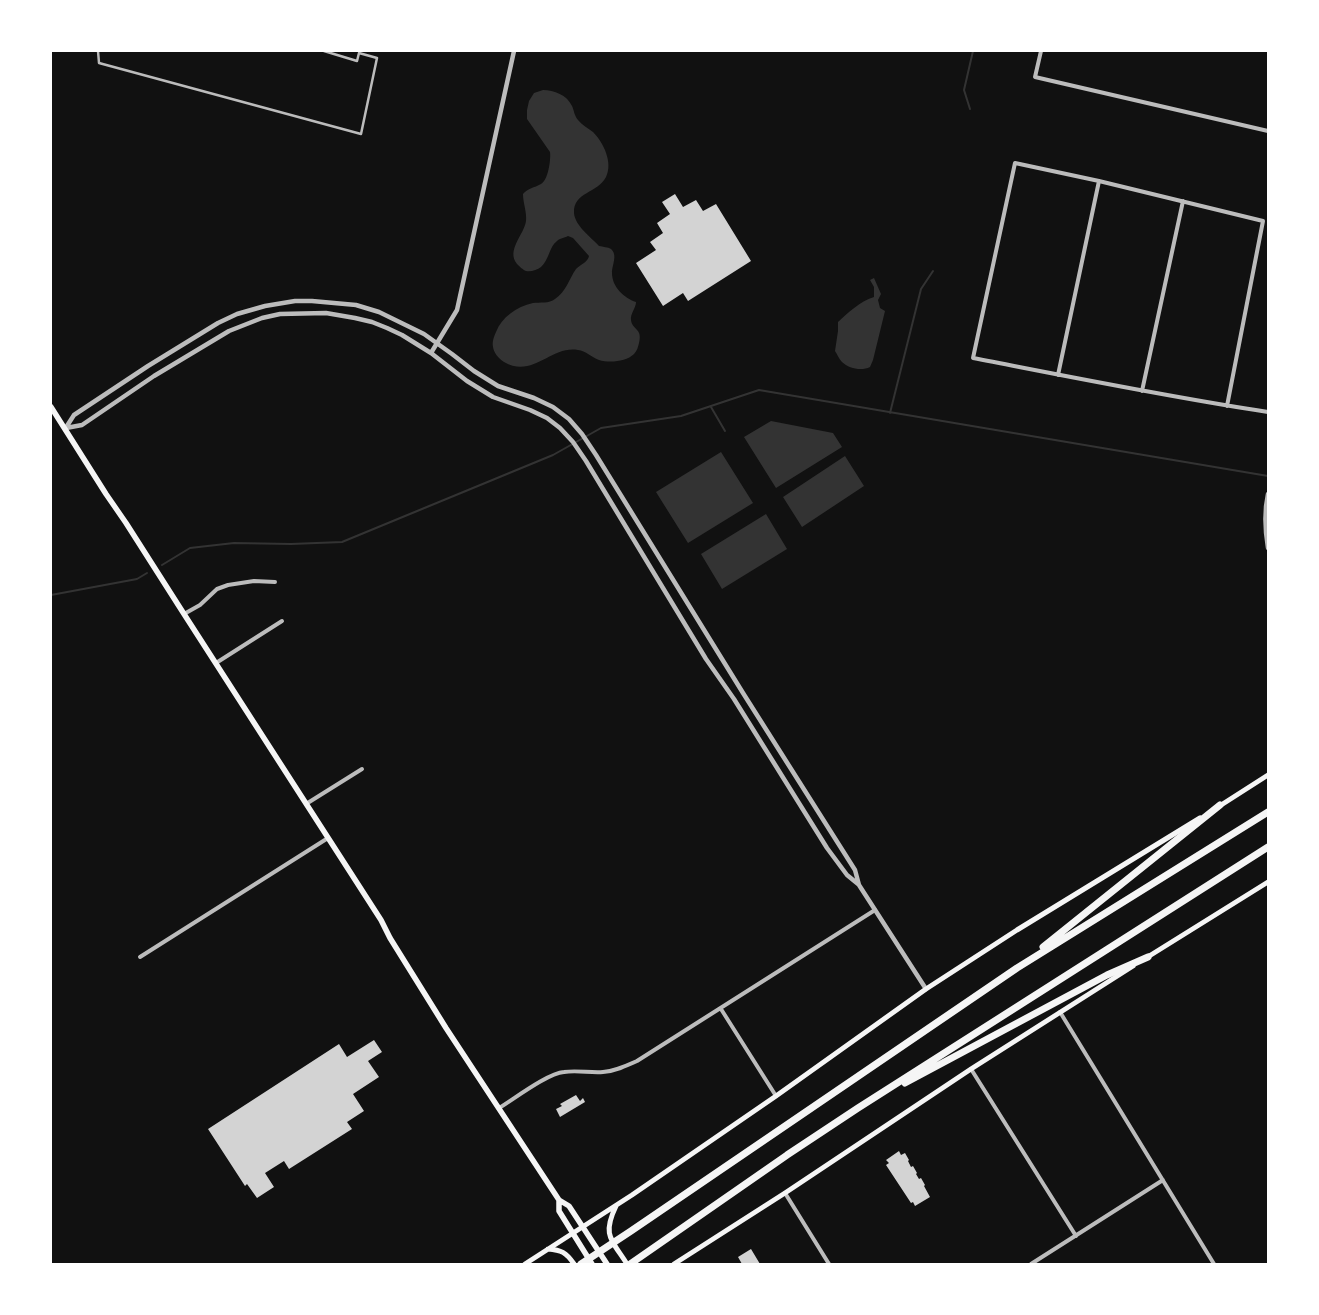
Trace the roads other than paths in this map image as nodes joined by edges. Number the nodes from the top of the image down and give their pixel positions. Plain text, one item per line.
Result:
1 (98, 51) edge
2 (324, 51) edge
3 (514, 51) edge
4 (1041, 51) edge
5 (1268, 131) edge
6 (1100, 181) junction
7 (1183, 201) junction
8 (438, 343) junction
9 (431, 353) junction
10 (1058, 375) junction
11 (1142, 392) junction
12 (1227, 406) junction
13 (51, 407) edge
14 (1268, 412) edge
15 (65, 429) junction
16 (1268, 494) edge
17 (1268, 548) edge
18 (275, 582) dead end
19 (184, 614) junction
20 (282, 620) dead end
21 (216, 663) junction
22 (362, 769) dead end
23 (1268, 775) edge
24 (306, 804) junction
25 (1220, 805) junction
26 (1268, 812) edge
27 (328, 838) junction
28 (1268, 847) edge
29 (1268, 882) edge
30 (859, 885) junction
31 (875, 910) junction
32 (140, 957) dead end
33 (1148, 957) junction
34 (1017, 968) junction
35 (926, 989) junction
36 (721, 1009) junction
37 (1060, 1012) junction
38 (971, 1069) junction
39 (776, 1096) junction
40 (499, 1108) junction
41 (858, 1108) junction
42 (1163, 1180) junction
43 (784, 1193) junction
44 (559, 1200) junction
45 (616, 1205) junction
46 (583, 1227) junction
47 (572, 1233) junction
48 (1076, 1236) junction
49 (548, 1249) junction
50 (526, 1264) edge
51 (574, 1264) edge
52 (581, 1264) edge
53 (592, 1264) edge
54 (607, 1264) edge
55 (628, 1264) edge
56 (674, 1264) edge
57 (829, 1264) edge
58 (1031, 1264) edge
59 (1214, 1264) edge

1 - 2 street
3 - 8 street
4 - 5 street
6 - 7 street
6 - 10 street
6 - 10 street
7 - 11 street
7 - 12 street
8 - 9 street
8 - 15 street
8 - 30 street
9 - 15 street
9 - 30 street
10 - 11 street
11 - 12 street
12 - 14 street
13 - 15 main road
15 - 19 main road
16 - 17 street
18 - 19 street
19 - 21 main road
20 - 21 street
21 - 24 main road
22 - 24 street
23 - 25 main road
24 - 27 main road
25 - 34 highway
25 - 35 main road
26 - 34 highway
27 - 32 street
27 - 40 main road
28 - 41 highway
29 - 33 main road
30 - 31 street
31 - 35 street
31 - 36 street
33 - 37 main road
33 - 41 highway
34 - 52 highway
35 - 39 main road
36 - 39 street
36 - 40 street
37 - 38 main road
37 - 42 street
38 - 43 main road
38 - 48 street
39 - 45 main road
40 - 44 main road
41 - 55 highway
42 - 48 street
42 - 59 street
43 - 56 main road
43 - 57 street
44 - 46 main road
44 - 47 main road
45 - 46 main road
45 - 55 main road
46 - 47 main road
46 - 54 main road
47 - 49 main road
47 - 53 main road
48 - 58 street
49 - 50 main road
49 - 51 main road

